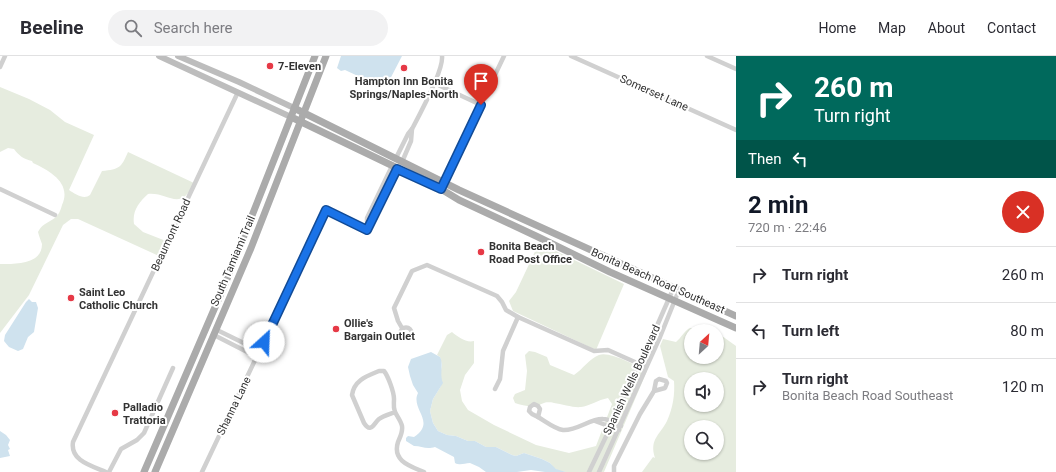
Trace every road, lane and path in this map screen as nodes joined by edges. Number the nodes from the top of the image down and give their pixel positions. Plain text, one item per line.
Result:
1 (5, 56) edge
2 (159, 56) edge
3 (178, 56) edge
4 (315, 56) edge
5 (326, 56) edge
6 (442, 56) edge
7 (504, 56) edge
8 (571, 56) edge
9 (707, 56) edge
10 (0, 67) edge
11 (736, 69) edge
12 (434, 84) junction
13 (238, 92) junction
14 (481, 105) junction
15 (294, 108) junction
16 (304, 113) junction
17 (291, 117) junction
18 (301, 122) junction
19 (412, 129) junction
20 (736, 130) edge
21 (399, 160) junction
22 (394, 167) junction
23 (442, 186) junction
24 (0, 189) edge
25 (55, 215) dead end
26 (367, 218) junction
27 (357, 225) junction
28 (367, 230) junction
29 (549, 242) junction
30 (609, 258) junction
31 (225, 284) junction
32 (677, 289) junction
33 (672, 299) junction
34 (518, 316) junction
35 (736, 316) edge
36 (207, 328) junction
37 (402, 328) dead end
38 (736, 328) edge
39 (215, 332) junction
40 (260, 351) junction
41 (257, 357) junction
42 (639, 364) junction
43 (646, 367) junction
44 (173, 368) dead end
45 (192, 386) junction
46 (496, 389) dead end
47 (654, 391) dead end
48 (395, 412) junction
49 (538, 417) dead end
50 (612, 424) junction
51 (620, 428) junction
52 (106, 472) edge
53 (110, 472) edge
54 (144, 472) edge
55 (155, 472) edge
56 (202, 472) edge
57 (424, 472) edge
58 (589, 472) edge
59 (599, 472) edge
60 (614, 472) edge

1 - 10 street
2 - 13 main road
3 - 15 main road
4 - 15 main road, South Tamiami Trail
5 - 16 main road, South Tamiami Trail
6 - 12 street
7 - 14 street
8 - 20 street, Somerset Lane
9 - 11 street
12 - 14 street
12 - 19 street
13 - 17 main road
13 - 52 street, Beaumont Road
14 - 23 street
15 - 16 main road, Bonita Beach Road Southeast
15 - 17 main road, South Tamiami Trail
16 - 18 main road, South Tamiami Trail
16 - 21 main road, Bonita Beach Road Southeast
17 - 18 main road, Bonita Beach Road Southeast
17 - 31 main road, South Tamiami Trail
18 - 22 main road, Bonita Beach Road Southeast
18 - 39 main road, South Tamiami Trail
19 - 21 street
19 - 21 street
21 - 23 main road, Bonita Beach Road Southeast
22 - 23 main road, Bonita Beach Road Southeast
22 - 26 street
22 - 28 street
23 - 29 main road, Bonita Beach Road Southeast
23 - 30 main road, Bonita Beach Road Southeast
24 - 25 street
26 - 27 street
26 - 28 street
27 - 28 street
27 - 40 street, Shanna Lane
29 - 30 main road
29 - 33 main road, Bonita Beach Road Southeast
30 - 32 main road, Bonita Beach Road Southeast
31 - 36 main road, South Tamiami Trail
31 - 39 main road
32 - 33 street, Spanish Wells Boulevard
32 - 35 main road, Bonita Beach Road Southeast
33 - 38 main road, Bonita Beach Road Southeast
33 - 42 street, Spanish Wells Boulevard
33 - 43 street, Spanish Wells Boulevard
34 - 37 street
34 - 42 street
34 - 46 street
36 - 45 main road
36 - 54 main road, South Tamiami Trail
39 - 40 street
39 - 41 street
39 - 45 main road, South Tamiami Trail
40 - 41 street, Shanna Lane
41 - 56 street, Shanna Lane
42 - 43 street
42 - 50 street, Spanish Wells Boulevard
43 - 51 street, Spanish Wells Boulevard
44 - 53 street
45 - 55 main road, South Tamiami Trail
47 - 60 street
48 - 48 street
48 - 57 street
49 - 50 street
50 - 51 street
50 - 58 street, Spanish Wells Boulevard
51 - 59 street, Spanish Wells Boulevard

